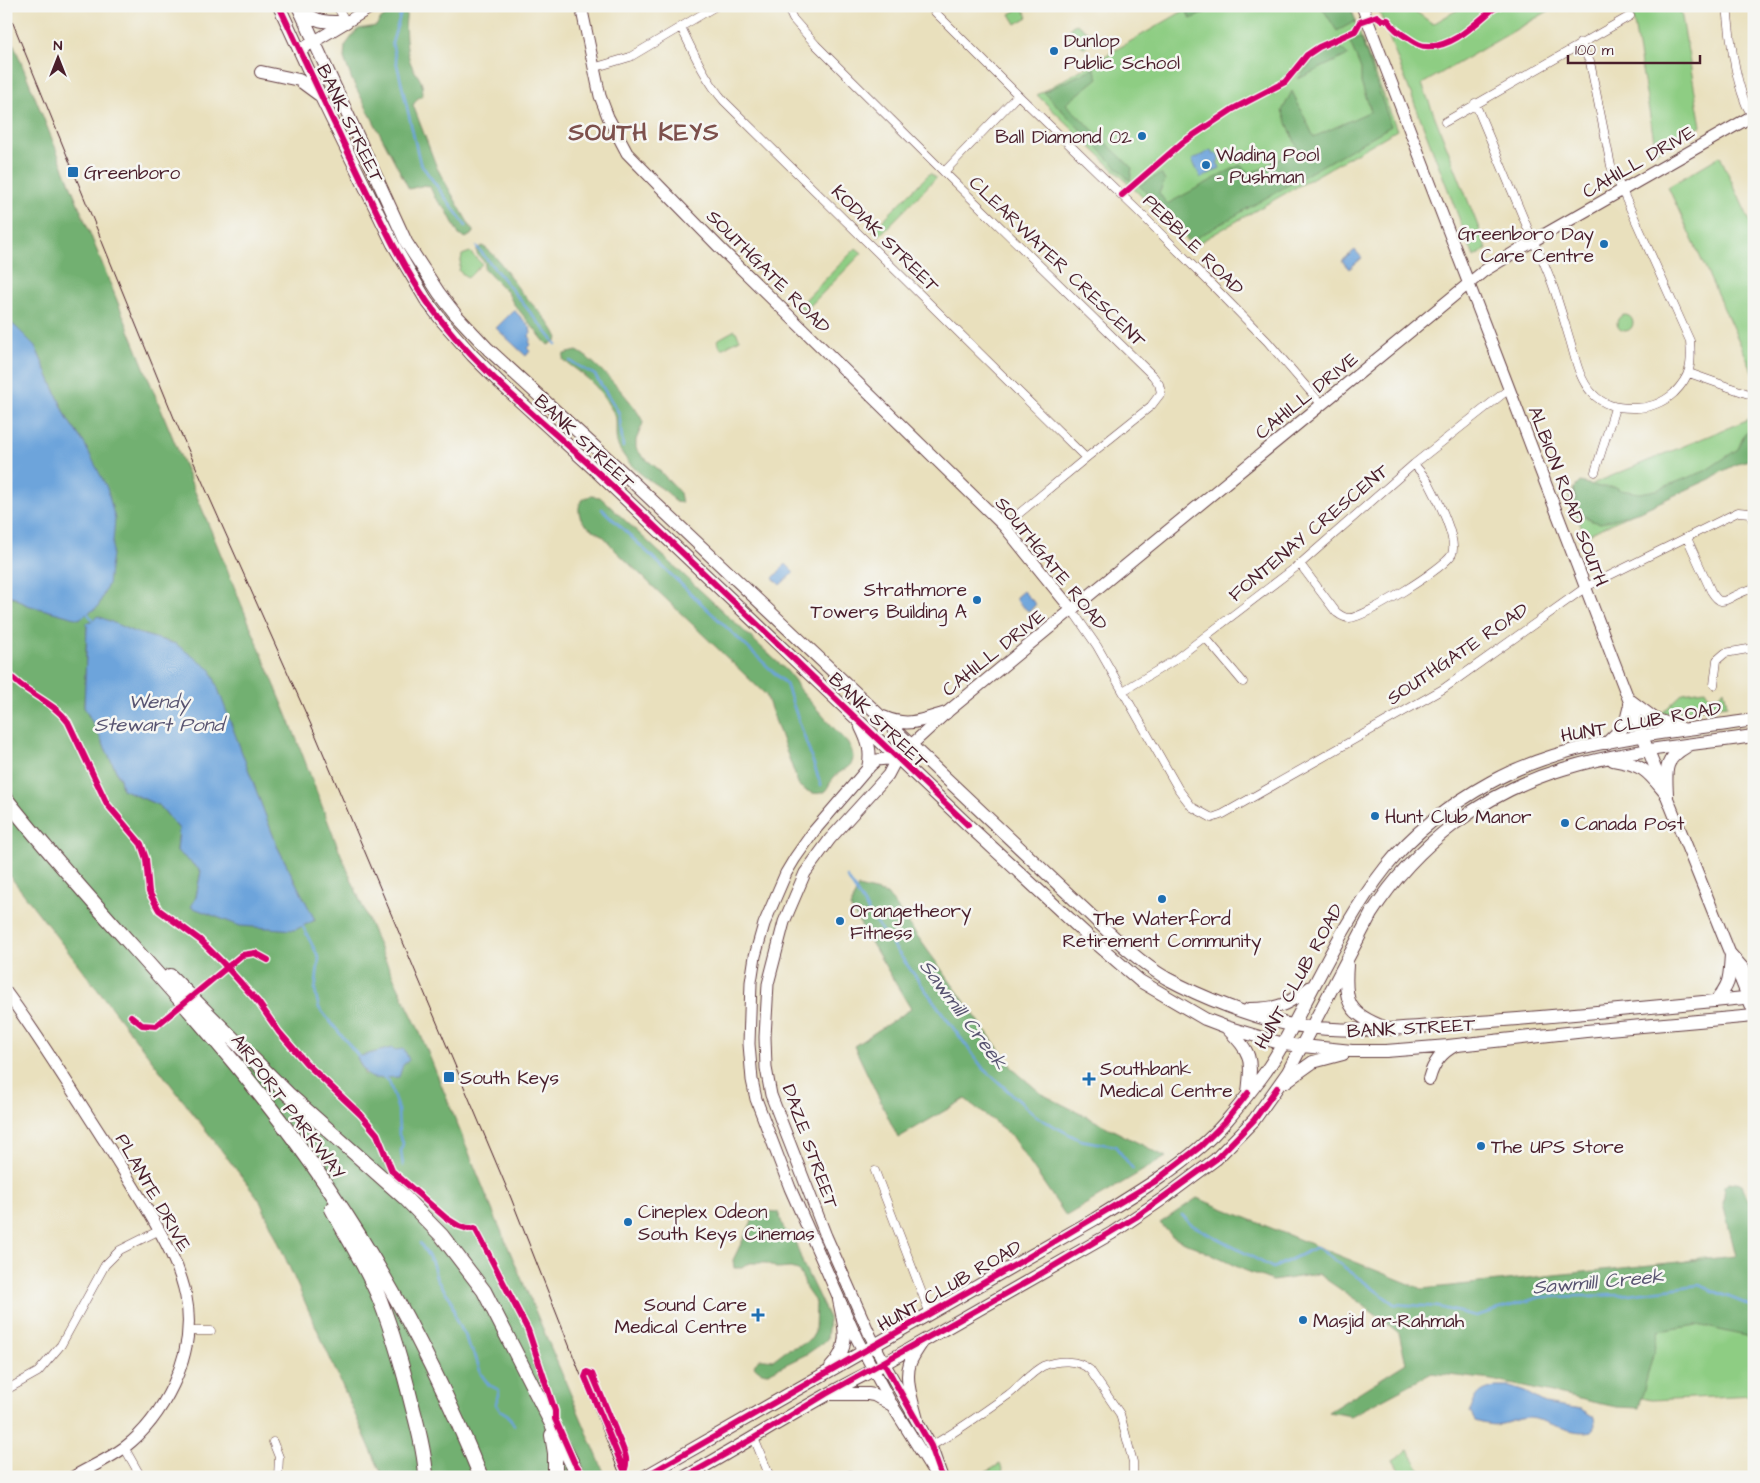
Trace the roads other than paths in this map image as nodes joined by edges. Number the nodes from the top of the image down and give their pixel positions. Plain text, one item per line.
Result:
1 (279, 6) edge
2 (337, 6) edge
3 (374, 6) edge
4 (581, 6) edge
5 (716, 6) edge
6 (787, 6) edge
7 (929, 6) edge
8 (1362, 6) edge
9 (1727, 6) edge
10 (298, 7) edge
11 (1630, 16) dead end
12 (346, 22) junction
13 (681, 27) junction
14 (314, 42) junction
15 (1580, 43) junction
16 (300, 50) junction
17 (593, 68) junction
18 (261, 72) dead end
19 (320, 95) junction
20 (1018, 95) junction
21 (1476, 103) junction
22 (1753, 117) edge
23 (1445, 122) dead end
24 (944, 172) junction
25 (1621, 190) junction
26 (1533, 241) junction
27 (1468, 285) junction
28 (1689, 373) junction
29 (1509, 389) junction
30 (1754, 396) edge
31 (1322, 405) junction
32 (1615, 408) junction
33 (604, 457) junction
34 (1086, 458) junction
35 (1414, 464) junction
36 (593, 468) junction
37 (1595, 472) dead end
38 (1754, 522) edge
39 (1004, 526) junction
40 (1687, 538) junction
41 (1300, 564) junction
42 (1586, 587) junction
43 (1754, 588) edge
44 (1072, 610) junction
45 (1205, 637) junction
46 (1754, 648) edge
47 (1243, 682) dead end
48 (1714, 685) dead end
49 (1123, 691) junction
50 (1630, 701) junction
51 (946, 713) junction
52 (876, 714) junction
53 (858, 720) junction
54 (1754, 720) edge
55 (1686, 730) junction
56 (1643, 736) junction
57 (1754, 736) edge
58 (1607, 742) junction
59 (1689, 745) junction
60 (910, 746) junction
61 (1648, 750) junction
62 (897, 758) junction
63 (1602, 759) junction
64 (868, 768) junction
65 (1668, 795) junction
66 (6, 798) edge
67 (832, 810) junction
68 (982, 813) junction
69 (846, 821) junction
70 (968, 825) junction
71 (56, 859) junction
72 (1080, 904) junction
73 (1068, 916) junction
74 (1731, 955) junction
75 (1348, 959) junction
76 (1168, 978) junction
77 (751, 982) junction
78 (1754, 982) edge
79 (768, 984) junction
80 (1315, 984) junction
81 (1157, 991) junction
82 (7, 995) edge
83 (1750, 997) edge
84 (1716, 1001) junction
85 (1238, 1009) junction
86 (1595, 1013) junction
87 (1754, 1014) edge
88 (1292, 1025) junction
89 (1313, 1027) junction
90 (1421, 1027) junction
91 (1226, 1028) junction
92 (1394, 1030) junction
93 (1597, 1030) junction
94 (1283, 1044) junction
95 (1456, 1045) junction
96 (1302, 1047) junction
97 (1421, 1048) junction
98 (1352, 1052) junction
99 (1428, 1078) dead end
100 (248, 1080) junction
101 (1277, 1088) junction
102 (1248, 1093) junction
103 (771, 1095) junction
104 (756, 1099) junction
105 (1190, 1155) junction
106 (1201, 1170) junction
107 (875, 1171) dead end
108 (806, 1181) junction
109 (790, 1188) junction
110 (160, 1230) junction
111 (839, 1300) junction
112 (930, 1314) junction
113 (188, 1331) junction
114 (211, 1331) dead end
115 (923, 1341) junction
116 (874, 1345) junction
117 (863, 1352) junction
118 (884, 1363) junction
119 (872, 1370) junction
120 (826, 1372) junction
121 (6, 1390) edge
122 (826, 1394) junction
123 (540, 1401) junction
124 (892, 1405) junction
125 (917, 1420) junction
126 (754, 1438) junction
127 (272, 1442) dead end
128 (931, 1446) junction
129 (124, 1448) junction
130 (428, 1473) edge
131 (73, 1477) edge
132 (141, 1477) edge
133 (278, 1477) edge
134 (481, 1477) edge
135 (555, 1477) edge
136 (578, 1477) edge
137 (644, 1477) edge
138 (685, 1477) edge
139 (770, 1477) edge
140 (937, 1477) edge
141 (942, 1477) edge
142 (1133, 1477) edge

1 - 16 main road, BANK STREET
2 - 12 street
3 - 12 street
4 - 17 street, SOUTHGATE ROAD
5 - 13 street
6 - 24 street, CLEARWATER CRESCENT
7 - 20 street, PEBBLE ROAD
8 - 27 street, ALBION ROAD SOUTH
9 - 22 street
10 - 12 main road
10 - 14 main road, BANK STREET
11 - 15 street
12 - 14 street
13 - 17 street
13 - 34 street, KODIAK STREET
14 - 16 street
14 - 33 main road, BANK STREET
15 - 21 street
15 - 25 street
16 - 19 main road, BANK STREET
17 - 39 street, SOUTHGATE ROAD
18 - 19 main road
19 - 36 main road, BANK STREET
20 - 24 street
20 - 31 street, PEBBLE ROAD
21 - 23 street
21 - 26 street
22 - 25 street, CAHILL DRIVE
24 - 34 street, CLEARWATER CRESCENT
25 - 26 street, CAHILL DRIVE
25 - 28 street
26 - 27 street, CAHILL DRIVE
26 - 32 street
27 - 29 street, ALBION ROAD SOUTH
27 - 31 street, CAHILL DRIVE
28 - 30 street
28 - 32 street
29 - 35 street, FONTENAY CRESCENT
29 - 42 street, ALBION ROAD SOUTH
31 - 44 street, CAHILL DRIVE
32 - 37 street
33 - 36 main road
33 - 52 main road, BANK STREET
34 - 39 street, CLEARWATER CRESCENT
35 - 41 street, FONTENAY CRESCENT
35 - 41 street
36 - 53 main road, BANK STREET
38 - 40 street
39 - 44 street, SOUTHGATE ROAD
40 - 42 street
40 - 43 street
41 - 45 street, FONTENAY CRESCENT
42 - 49 street, SOUTHGATE ROAD
42 - 50 street, ALBION ROAD SOUTH
44 - 49 street, SOUTHGATE ROAD
44 - 51 street, CAHILL DRIVE
45 - 47 street
45 - 49 street, FONTENAY CRESCENT
46 - 48 street
50 - 55 main road
50 - 56 street, ALBION ROAD SOUTH
50 - 58 main road
51 - 52 main road
51 - 60 street, CAHILL DRIVE
52 - 60 main road, BANK STREET
53 - 62 main road, BANK STREET
53 - 64 main road
54 - 55 main road, HUNT CLUB ROAD
55 - 56 main road, HUNT CLUB ROAD
56 - 58 main road, HUNT CLUB ROAD
56 - 61 street, ALBION ROAD SOUTH
57 - 59 main road, HUNT CLUB ROAD
58 - 80 main road, HUNT CLUB ROAD
59 - 61 main road, HUNT CLUB ROAD
59 - 65 main road
60 - 62 street, DAZE STREET
60 - 68 main road, BANK STREET
61 - 63 main road, HUNT CLUB ROAD
61 - 65 street, ALBION ROAD SOUTH
62 - 64 street, DAZE STREET
62 - 69 street, DAZE STREET
62 - 70 main road, BANK STREET
63 - 65 main road
63 - 75 main road, HUNT CLUB ROAD
64 - 67 street, DAZE STREET
65 - 74 street, ALBION ROAD SOUTH
66 - 71 highway, AIRPORT PARKWAY
67 - 69 street
67 - 77 street, DAZE STREET
68 - 70 main road
68 - 72 main road, BANK STREET
69 - 79 street, DAZE STREET
70 - 73 main road, BANK STREET
71 - 100 highway, AIRPORT PARKWAY
71 - 123 highway
72 - 73 main road
72 - 76 main road, BANK STREET
73 - 81 main road, BANK STREET
74 - 78 main road
74 - 83 street, ALBION ROAD SOUTH
74 - 84 main road
75 - 89 main road, HUNT CLUB ROAD
75 - 92 main road
76 - 81 main road
76 - 85 main road, BANK STREET
77 - 79 street
77 - 104 street, DAZE STREET
79 - 103 street, DAZE STREET
80 - 85 main road
80 - 88 main road, HUNT CLUB ROAD
81 - 91 main road, BANK STREET
82 - 110 street, PLANTE DRIVE
83 - 84 main road, BANK STREET
83 - 87 street, ALBION ROAD SOUTH
84 - 86 main road, BANK STREET
85 - 88 main road, BANK STREET
86 - 90 main road, BANK STREET
86 - 93 main road
87 - 93 main road, BANK STREET
88 - 89 main road, BANK STREET
88 - 94 main road, HUNT CLUB ROAD
89 - 92 main road, BANK STREET
89 - 96 main road, HUNT CLUB ROAD
90 - 92 main road, BANK STREET
90 - 97 main road
91 - 94 main road, BANK STREET
91 - 102 main road
93 - 95 main road, BANK STREET
94 - 96 main road, BANK STREET
94 - 102 main road, HUNT CLUB ROAD
95 - 97 main road, BANK STREET
95 - 99 main road
96 - 98 main road, BANK STREET
96 - 101 main road, HUNT CLUB ROAD
97 - 98 main road, BANK STREET
98 - 101 main road
100 - 130 highway
100 - 134 highway, AIRPORT PARKWAY
101 - 106 main road, HUNT CLUB ROAD
102 - 105 main road, HUNT CLUB ROAD
103 - 104 street
103 - 108 street, DAZE STREET
104 - 109 street, DAZE STREET
105 - 106 main road
105 - 112 main road, HUNT CLUB ROAD
106 - 115 main road, HUNT CLUB ROAD
107 - 112 street
108 - 109 street
108 - 116 street, DAZE STREET
109 - 111 street, DAZE STREET
110 - 113 street, PLANTE DRIVE
110 - 121 street
111 - 117 street, DAZE STREET
111 - 120 main road
112 - 116 main road, HUNT CLUB ROAD
113 - 114 street
113 - 129 street, PLANTE DRIVE
115 - 118 main road, HUNT CLUB ROAD
115 - 125 main road
116 - 117 main road, HUNT CLUB ROAD
116 - 118 street, DAZE STREET
117 - 119 street, DAZE STREET
117 - 120 main road, HUNT CLUB ROAD
118 - 119 main road, HUNT CLUB ROAD
118 - 125 street, DAZE STREET
119 - 122 main road, HUNT CLUB ROAD
119 - 124 street, DAZE STREET
120 - 137 main road, HUNT CLUB ROAD
122 - 124 main road
122 - 126 main road, HUNT CLUB ROAD
123 - 135 highway
123 - 136 highway
124 - 140 street, DAZE STREET
125 - 128 street, DAZE STREET
126 - 138 main road, HUNT CLUB ROAD
126 - 139 street
127 - 133 street
128 - 141 street, DAZE STREET
128 - 142 street
129 - 131 street, PLANTE DRIVE
129 - 132 street

